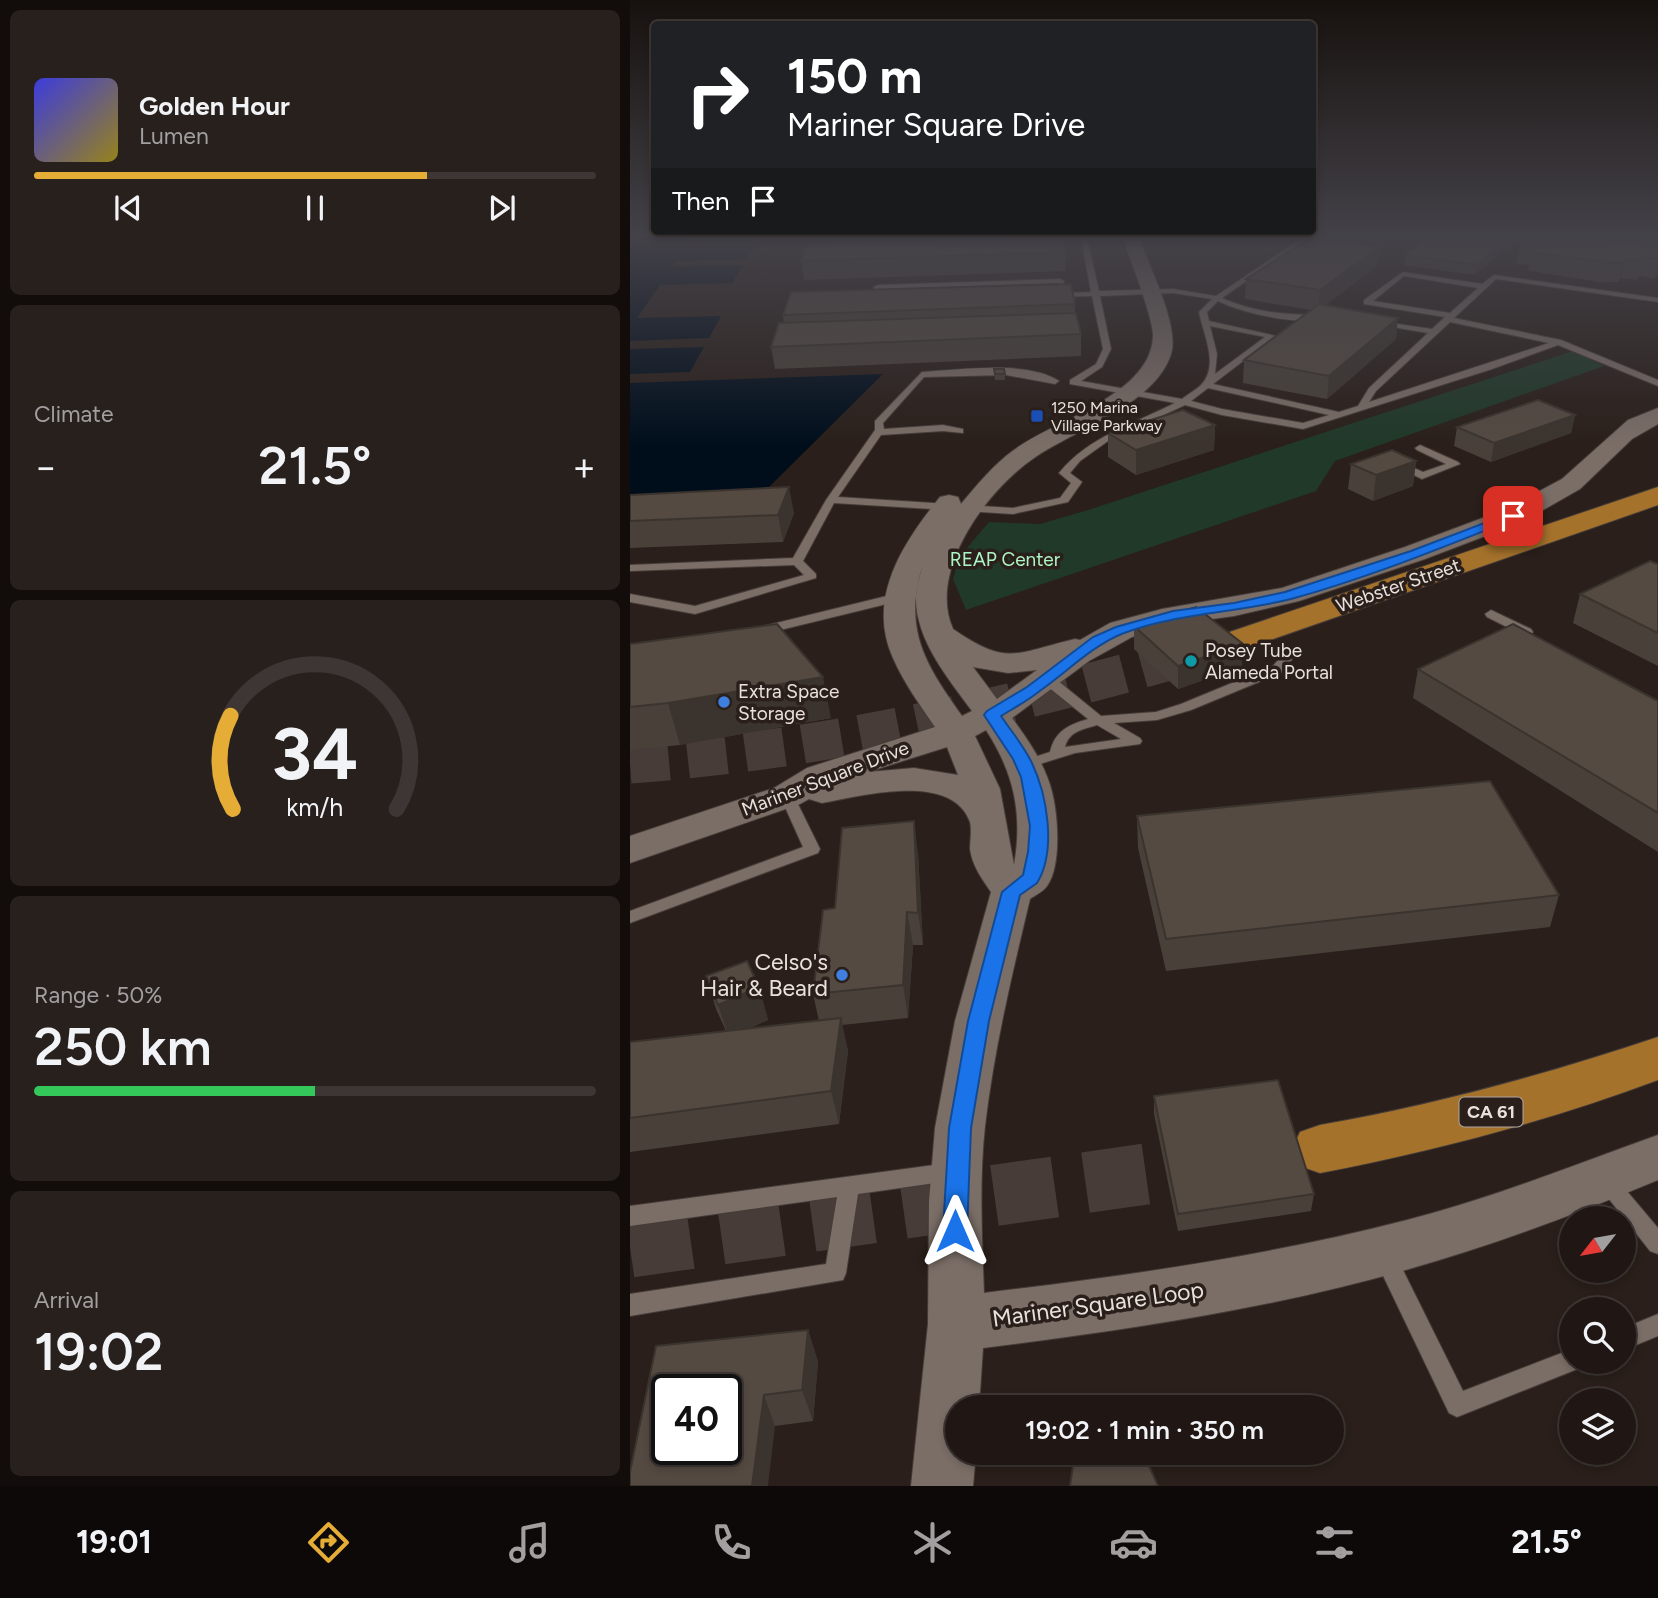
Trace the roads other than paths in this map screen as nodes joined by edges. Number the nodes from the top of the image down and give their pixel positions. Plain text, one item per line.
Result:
1 (1099, 307) edge
2 (1136, 307) edge
3 (1145, 307) edge
4 (1208, 307) edge
5 (1235, 307) edge
6 (1397, 307) edge
7 (1461, 307) edge
8 (1136, 313) dead end
9 (1332, 317) edge
10 (1450, 317) junction
11 (1368, 321) edge
12 (1205, 323) junction
13 (1434, 332) junction
14 (1558, 342) junction
15 (1141, 353) dead end
16 (1055, 381) dead end
17 (1658, 383) edge
18 (1206, 386) junction
19 (1121, 390) junction
20 (1184, 402) junction
21 (1363, 407) junction
22 (1339, 414) junction
23 (1658, 415) edge
24 (960, 431) dead end
25 (879, 432) junction
26 (1420, 448) dead end
27 (1388, 460) edge
28 (1658, 495) edge
29 (831, 500) junction
30 (958, 509) junction
31 (797, 561) junction
32 (630, 568) edge
33 (899, 597) junction
34 (630, 598) edge
35 (1491, 614) dead end
36 (747, 634) edge
37 (940, 635) junction
38 (1539, 639) edge
39 (1098, 640) junction
40 (1218, 647) tunnel mouth
41 (1289, 655) dead end
42 (1046, 679) junction
43 (992, 715) junction
44 (1100, 720) junction
45 (955, 732) junction
46 (1041, 759) junction
47 (787, 796) junction
48 (989, 822) junction
49 (630, 850) edge
50 (1011, 892) junction
51 (630, 917) edge
52 (1658, 1058) edge
53 (1320, 1149) dead end
54 (1658, 1157) edge
55 (957, 1171) junction
56 (1605, 1179) junction
57 (849, 1185) junction
58 (630, 1216) edge
59 (1658, 1244) edge
60 (1382, 1251) junction
61 (630, 1305) edge
62 (956, 1324) junction
63 (1658, 1325) edge
64 (1636, 1334) edge
65 (1559, 1365) edge
66 (942, 1486) edge

1 - 19 lane
2 - 8 street
3 - 19 street
4 - 12 lane
5 - 9 lane
6 - 10 lane
7 - 10 lane
10 - 13 lane
10 - 14 lane
11 - 13 lane
12 - 18 lane
12 - 18 lane
13 - 21 lane
14 - 17 lane
14 - 21 lane
15 - 19 street
16 - 25 lane
18 - 20 lane
18 - 22 lane
19 - 20 lane
19 - 30 street
20 - 22 lane
20 - 30 lane
21 - 22 lane
23 - 39 street, Mariner Square Drive
24 - 25 lane
25 - 29 lane
26 - 27 lane
28 - 40 main road, Webster Street
29 - 30 lane
29 - 31 lane
30 - 33 street
30 - 37 street
31 - 32 lane
31 - 34 lane
33 - 36 lane
33 - 45 street
35 - 38 lane
37 - 39 street
37 - 43 street
39 - 42 street, Mariner Square Drive
41 - 44 lane
42 - 43 street, Mariner Square Drive
42 - 44 lane
43 - 45 street, Mariner Square Drive
43 - 46 street
44 - 46 lane
44 - 46 lane
45 - 47 street, Mariner Square Drive
45 - 48 street
46 - 50 street
47 - 48 street
47 - 49 street, Mariner Square Drive
47 - 51 lane
48 - 50 street
50 - 55 street
52 - 53 main road, CA 61
54 - 56 street, Mariner Square Loop
55 - 57 lane
55 - 62 street
56 - 59 lane
56 - 60 street, Mariner Square Loop
57 - 58 lane
57 - 61 lane
60 - 62 street, Mariner Square Loop
60 - 65 lane
62 - 66 street
63 - 64 lane

